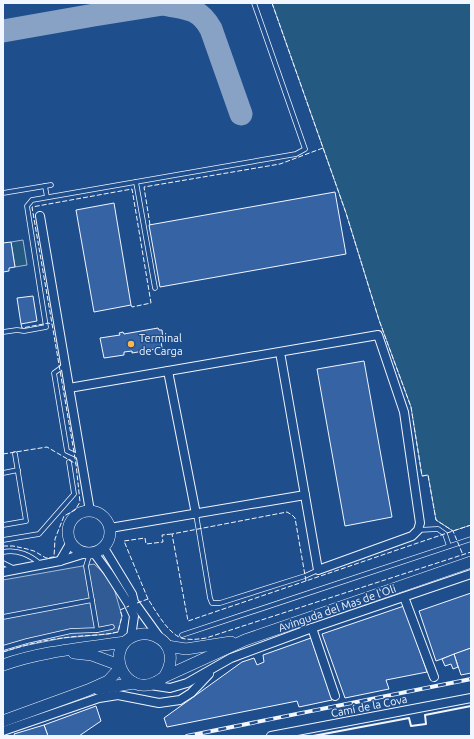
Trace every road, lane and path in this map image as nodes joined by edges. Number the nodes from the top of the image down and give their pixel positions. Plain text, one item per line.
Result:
1 (254, 3) edge
2 (136, 182) junction
3 (51, 185) dead end
4 (45, 186) junction
5 (3, 193) edge
6 (47, 197) junction
7 (40, 216) dead end
8 (155, 288) dead end
9 (3, 332) edge
10 (280, 352) junction
11 (65, 365) junction
12 (168, 371) junction
13 (69, 388) junction
14 (15, 454) dead end
15 (81, 458) junction
16 (69, 462) dead end
17 (18, 470) junction
18 (3, 473) edge
19 (305, 495) junction
20 (90, 511) junction
21 (196, 514) junction
22 (3, 525) edge
23 (110, 528) junction
24 (418, 530) junction
25 (471, 538) edge
26 (3, 540) edge
27 (71, 542) junction
28 (449, 546) junction
29 (3, 552) edge
30 (93, 552) junction
31 (60, 562) junction
32 (471, 562) edge
33 (3, 563) edge
34 (42, 565) junction
35 (17, 569) junction
36 (318, 570) junction
37 (3, 572) edge
38 (471, 574) edge
39 (404, 596) junction
40 (92, 600) junction
41 (3, 617) edge
42 (112, 627) dead end
43 (312, 628) junction
44 (97, 630) junction
45 (182, 635) dead end
46 (128, 640) junction
47 (245, 640) junction
48 (164, 642) junction
49 (3, 648) edge
50 (54, 652) junction
51 (3, 665) edge
52 (120, 666) junction
53 (213, 669) junction
54 (164, 677) junction
55 (434, 677) dead end
56 (134, 683) junction
57 (148, 685) junction
58 (88, 690) junction
59 (335, 696) dead end
60 (471, 698) edge
61 (5, 729) edge
62 (271, 736) edge

1 - 2 lane
2 - 6 lane
2 - 8 lane
3 - 4 lane
4 - 5 lane
4 - 6 lane
6 - 9 lane
7 - 11 street
10 - 12 street
10 - 19 street
10 - 24 street
11 - 13 street
11 - 15 lane
12 - 13 street
12 - 21 street
13 - 15 street
14 - 17 lane
15 - 20 street
16 - 26 lane
17 - 18 lane
17 - 22 lane
19 - 21 street
19 - 36 street
20 - 23 main road
20 - 27 main road
21 - 23 street
21 - 36 lane
23 - 30 main road
24 - 28 lane
24 - 36 street
25 - 28 lane
27 - 30 main road
27 - 31 street
28 - 45 lane
29 - 34 lane
30 - 31 street
30 - 40 lane
30 - 46 street
30 - 48 street
31 - 34 street
32 - 47 main road
33 - 35 lane
34 - 35 street
35 - 37 street
38 - 39 street, Avinguda del Mas de l'Oli
39 - 43 street, Avinguda del Mas de l'Oli
39 - 55 street
40 - 41 lane
40 - 44 lane
42 - 44 lane
43 - 53 street, Avinguda del Mas de l'Oli
43 - 59 street
44 - 49 lane
46 - 48 main road
46 - 50 main road
46 - 52 main road
47 - 48 main road
47 - 54 main road
48 - 54 main road
50 - 51 main road
50 - 52 main road
52 - 56 main road
52 - 58 main road
53 - 57 street, Avinguda del Mas de l'Oli
53 - 61 street, Avinguda del Mas de l'Oli
54 - 57 main road
56 - 57 main road
56 - 58 main road
58 - 61 main road
60 - 62 street, Camí de la Cova

